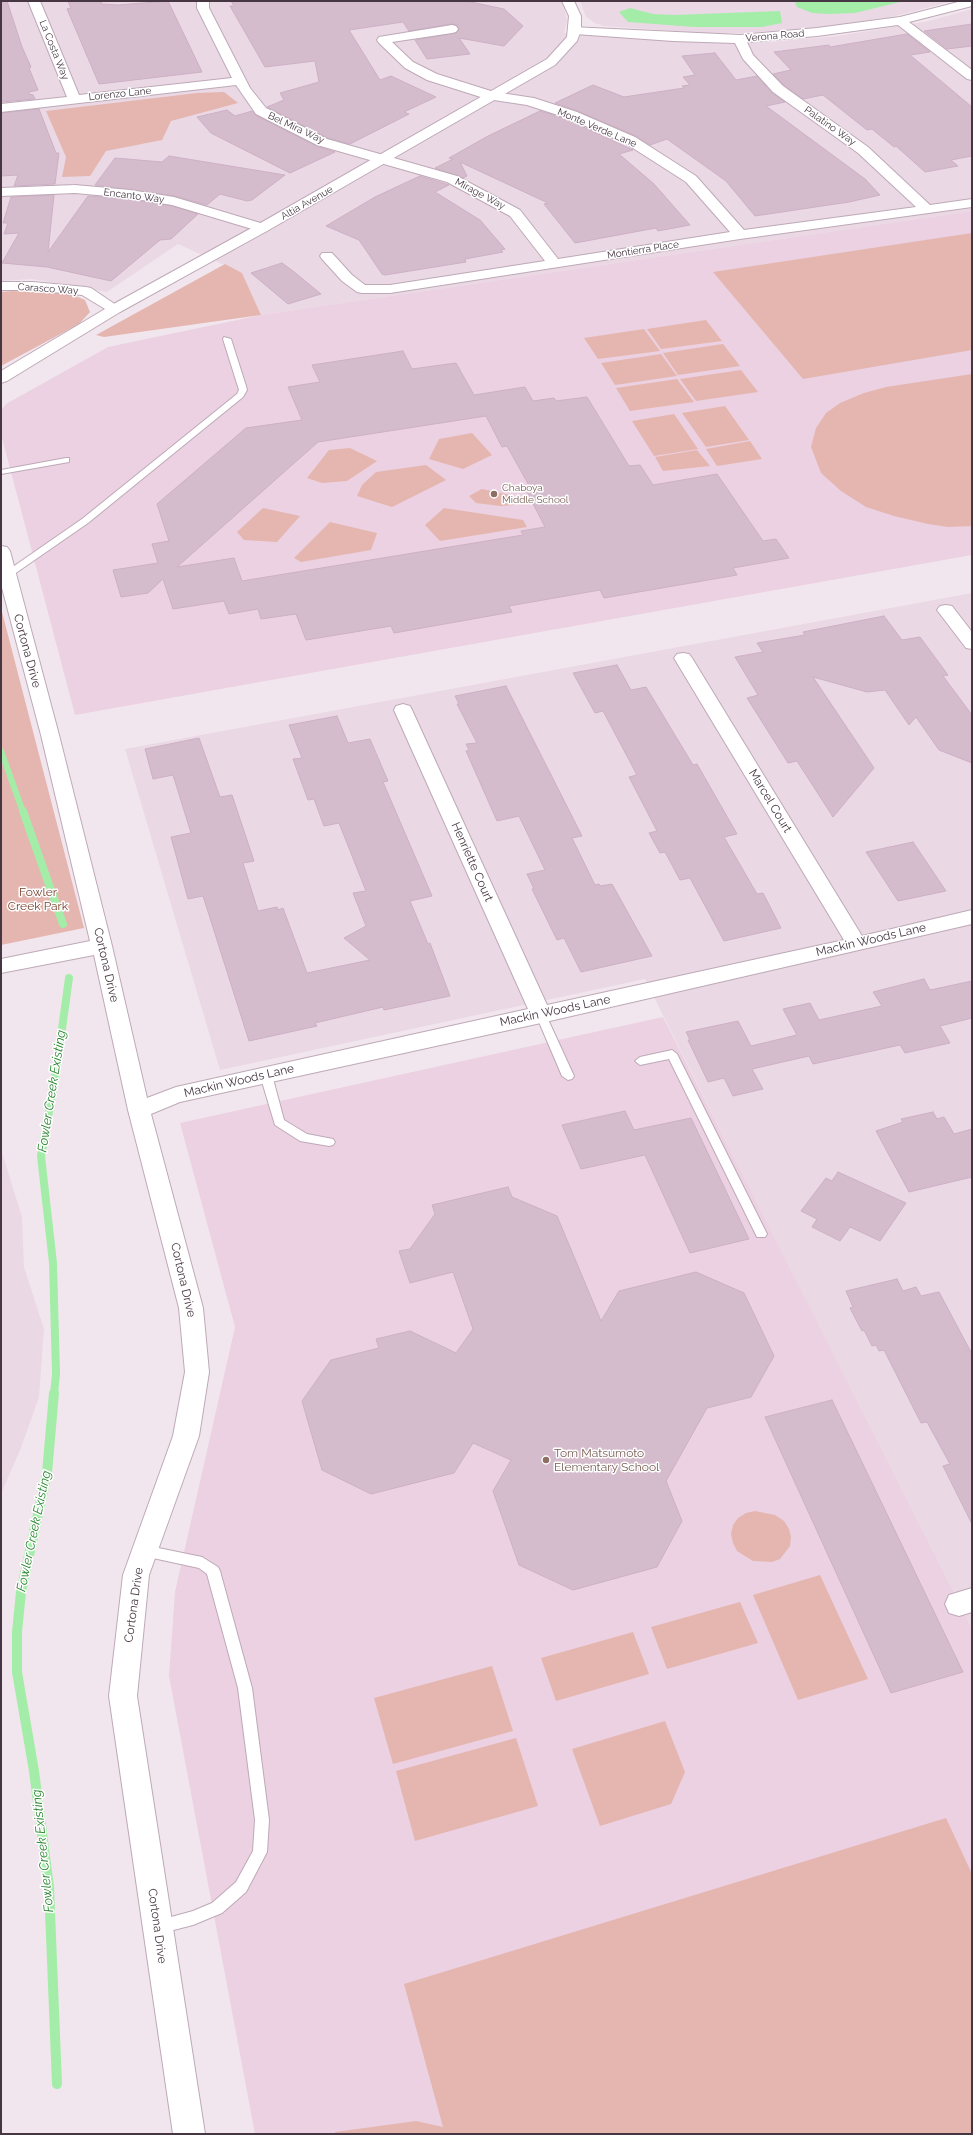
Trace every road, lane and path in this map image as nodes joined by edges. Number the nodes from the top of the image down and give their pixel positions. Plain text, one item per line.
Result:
1 (34, 1) edge
2 (203, 1) edge
3 (568, 1) edge
4 (972, 2) edge
5 (900, 21) junction
6 (452, 29) dead end
7 (575, 30) junction
8 (740, 39) junction
9 (972, 76) edge
10 (240, 81) junction
11 (492, 96) junction
12 (74, 99) junction
13 (1, 108) edge
14 (384, 158) junction
15 (1, 192) edge
16 (972, 203) edge
17 (927, 209) junction
18 (262, 228) junction
19 (740, 235) junction
20 (327, 256) dead end
21 (554, 263) junction
22 (1, 286) edge
23 (115, 308) junction
24 (227, 339) dead end
25 (1, 378) edge
26 (66, 460) dead end
27 (1, 472) edge
28 (1, 552) edge
29 (7, 575) junction
30 (946, 610) dead end
31 (972, 644) edge
32 (683, 658) dead end
33 (403, 710) dead end
34 (972, 917) edge
35 (857, 944) junction
36 (102, 946) junction
37 (1, 966) edge
38 (541, 1015) junction
39 (640, 1061) dead end
40 (266, 1075) junction
41 (568, 1076) dead end
42 (139, 1110) junction
43 (329, 1142) dead end
44 (761, 1234) dead end
45 (144, 1551) junction
46 (157, 1927) junction
47 (190, 2134) edge

1 - 12 street, La Costa Way
2 - 10 street, Bel Mira Way
3 - 7 street
4 - 5 street, Verona Road
5 - 8 street, Verona Road
5 - 9 street
6 - 11 street, Monte Verde Lane
7 - 8 street, Verona Road
7 - 11 street, Altia Avenue
8 - 17 street, Palatino Way
10 - 12 street, Lorenzo Lane
10 - 14 street, Bel Mira Way
11 - 14 street, Altia Avenue
11 - 19 street, Monte Verde Lane
12 - 13 street, Lorenzo Lane
14 - 18 street, Altia Avenue
14 - 21 street, Mirage Way
15 - 18 street, Encanto Way
16 - 17 street, Montierra Place
17 - 19 street, Montierra Place
18 - 23 street, Altia Avenue
19 - 21 street, Montierra Place
20 - 21 street, Montierra Place
22 - 23 street, Carasco Way
23 - 25 street, Altia Avenue
24 - 29 lane
26 - 27 lane
28 - 29 street, Cortona Drive
29 - 36 street, Cortona Drive
30 - 31 street
32 - 35 street, Marcel Court
33 - 38 street, Henriette Court
34 - 35 street, Mackin Woods Lane
35 - 38 street, Mackin Woods Lane
36 - 37 street
36 - 42 street, Cortona Drive
38 - 40 street, Mackin Woods Lane
38 - 41 lane
39 - 44 lane
40 - 42 street, Mackin Woods Lane
40 - 43 lane
42 - 45 street, Cortona Drive
45 - 46 street, Cortona Drive
45 - 46 lane
46 - 47 street, Cortona Drive

